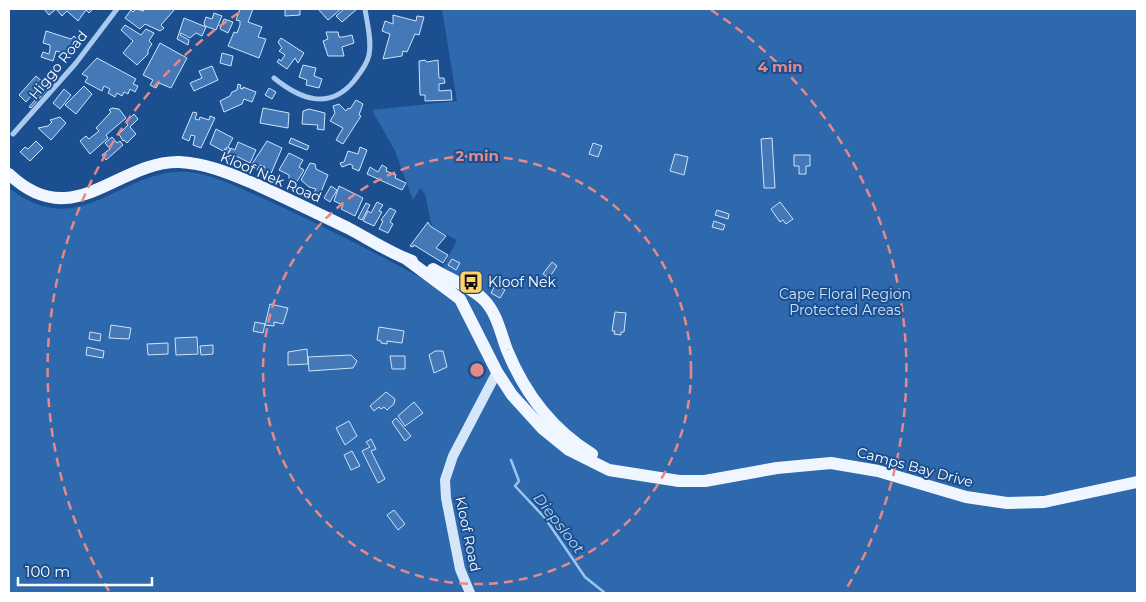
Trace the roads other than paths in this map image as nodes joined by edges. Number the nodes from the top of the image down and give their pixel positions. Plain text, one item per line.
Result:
1 (117, 9) edge
2 (365, 9) edge
3 (274, 78) dead end
4 (13, 134) dead end
5 (9, 174) edge
6 (405, 258) junction
7 (490, 307) junction
8 (475, 326) junction
9 (503, 339) junction
10 (483, 344) junction
11 (497, 372) junction
12 (655, 478) junction
13 (1137, 482) edge
14 (470, 593) edge

1 - 4 street, Higgo Road
2 - 3 street
5 - 6 main road, Kloof Nek Road
6 - 7 main road, Kloof Nek Road
6 - 8 main road, Kloof Nek Road
7 - 8 main road
7 - 9 main road, Camps Bay Drive
8 - 10 main road, Kloof Nek Road
9 - 10 main road
9 - 11 main road
9 - 12 main road, Camps Bay Drive
10 - 11 main road, Camps Bay Drive
11 - 12 main road, Camps Bay Drive
11 - 14 main road, Kloof Road
12 - 13 main road, Camps Bay Drive

